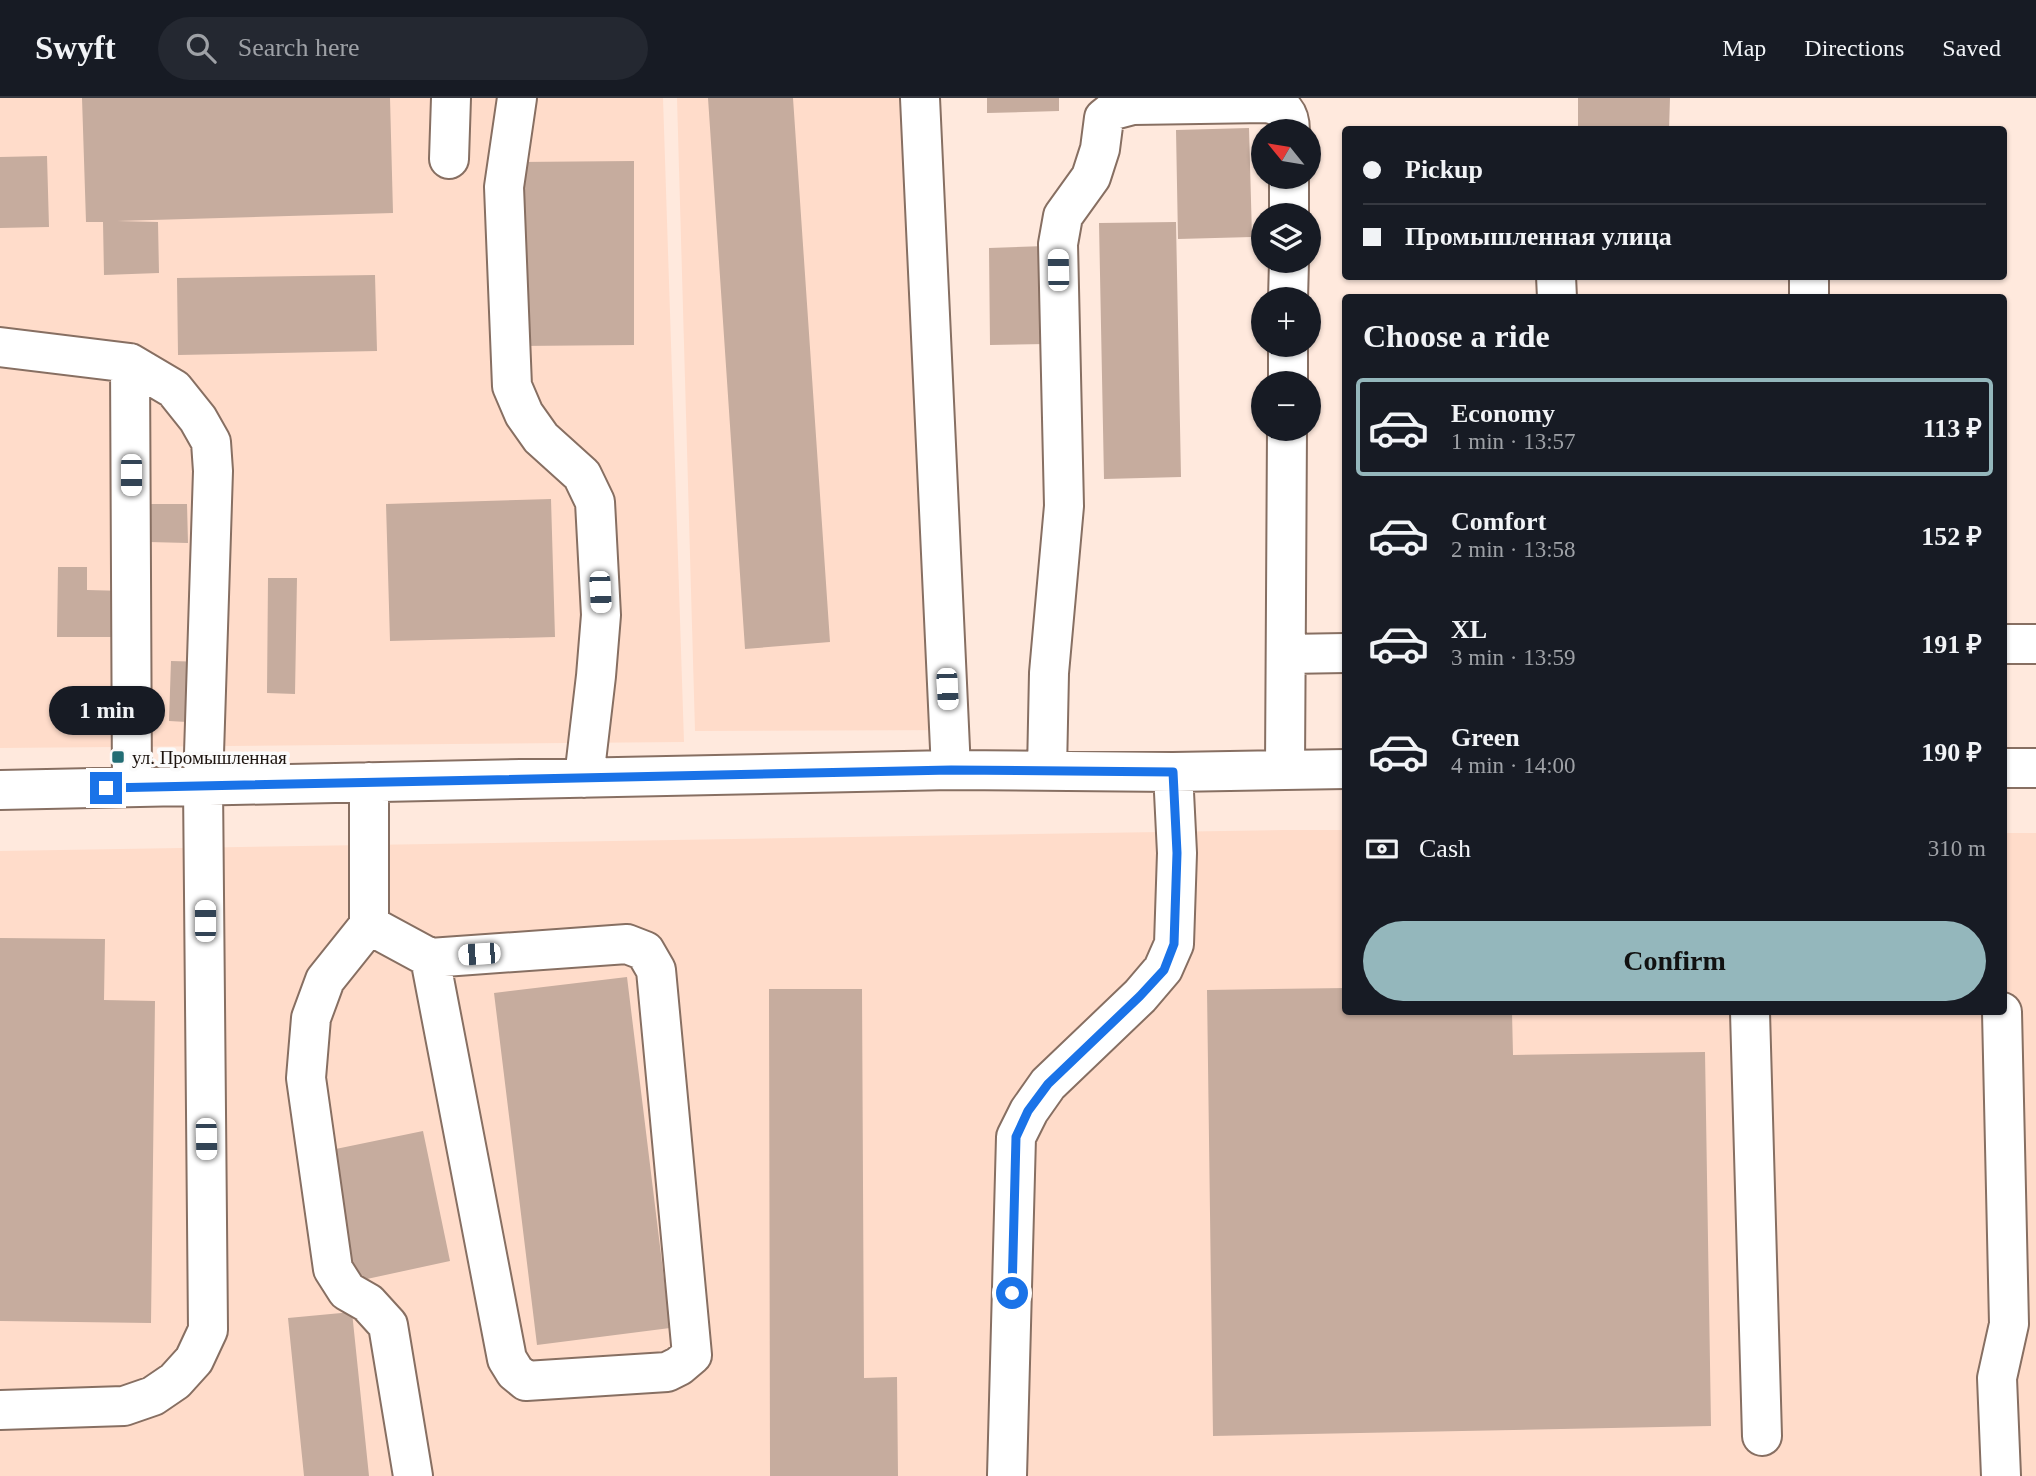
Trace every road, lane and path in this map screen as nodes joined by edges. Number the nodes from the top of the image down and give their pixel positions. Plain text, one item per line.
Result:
1 (451, 98) edge
2 (517, 98) edge
3 (920, 98) edge
4 (1288, 119) edge
5 (449, 159) dead end
6 (0, 347) edge
7 (130, 363) junction
8 (1287, 441) edge
9 (2007, 644) edge
10 (2036, 644) edge
11 (1342, 653) edge
12 (1286, 654) junction
13 (2007, 768) edge
14 (2036, 768) edge
15 (1285, 769) junction
16 (1342, 769) edge
17 (951, 770) junction
18 (1047, 771) junction
19 (1173, 772) junction
20 (584, 778) junction
21 (369, 782) junction
22 (204, 785) junction
23 (132, 787) junction
24 (0, 790) edge
25 (369, 925) junction
26 (430, 958) junction
27 (1750, 1015) edge
28 (2002, 1015) edge
29 (0, 1410) edge
30 (1762, 1436) dead end
31 (413, 1476) edge
32 (1007, 1476) edge
33 (2001, 1476) edge

1 - 5 street
2 - 20 street
3 - 17 street
4 - 18 street
6 - 7 street
7 - 22 street
7 - 23 street
8 - 12 street
9 - 10 street
11 - 12 street
12 - 15 street
13 - 14 street
15 - 16 street
15 - 19 street
17 - 18 street
17 - 20 street
18 - 19 street
19 - 32 street
20 - 21 street
21 - 22 street
21 - 25 street
22 - 23 street
22 - 29 street
23 - 24 street
25 - 26 street
25 - 31 street
26 - 26 street
27 - 30 street
28 - 33 street

